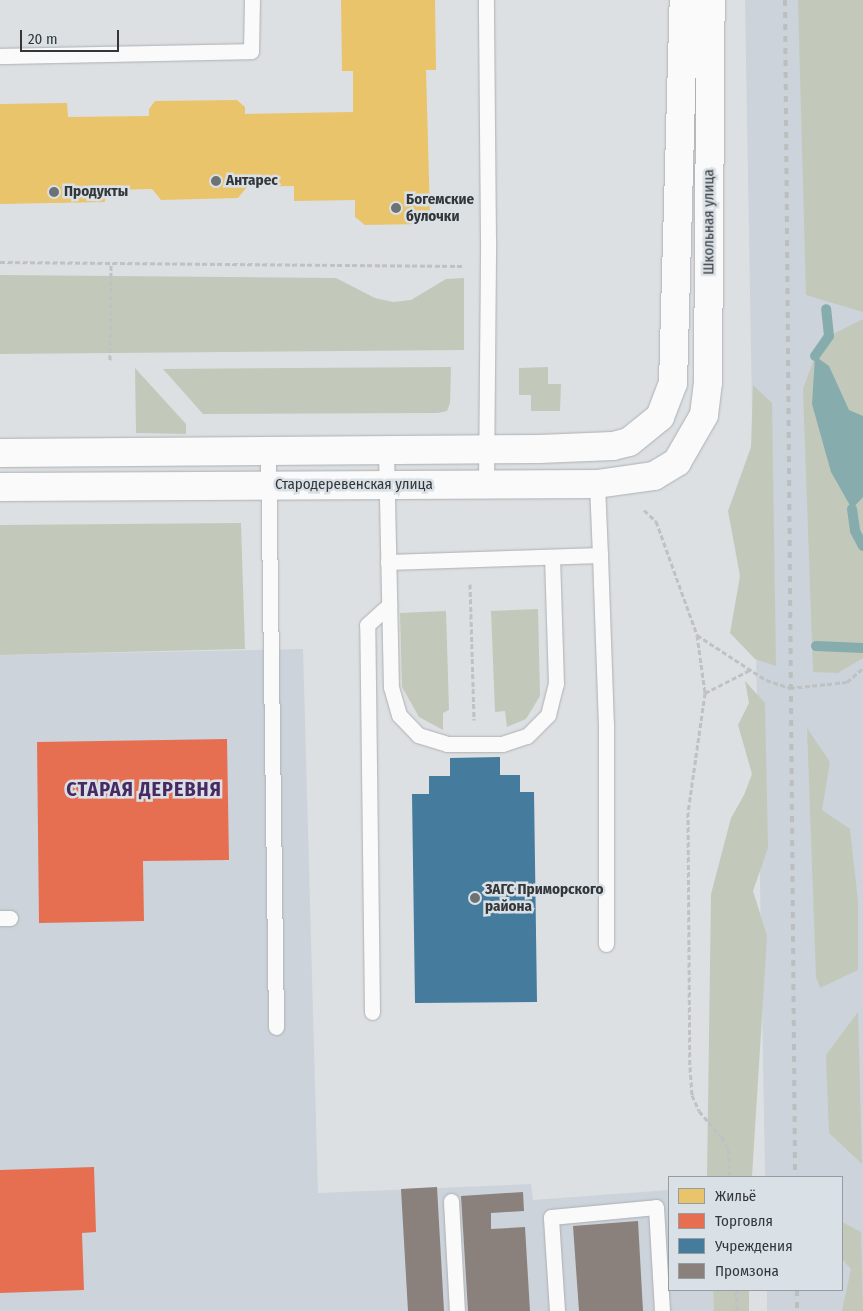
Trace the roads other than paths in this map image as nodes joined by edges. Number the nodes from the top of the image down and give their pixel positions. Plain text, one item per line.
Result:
1 (252, 0) edge
2 (486, 0) edge
3 (684, 0) edge
4 (711, 0) edge
5 (0, 56) edge
6 (692, 440) joint
7 (386, 450) junction
8 (485, 450) junction
9 (268, 451) junction
10 (0, 453) edge
11 (486, 484) junction
12 (597, 484) junction
13 (385, 485) junction
14 (268, 486) junction
15 (0, 487) edge
16 (600, 555) junction
17 (552, 557) junction
18 (388, 562) junction
19 (389, 605) junction
20 (606, 944) dead end
21 (372, 1012) dead end
22 (276, 1027) dead end
23 (451, 1201) dead end
24 (457, 1311) edge
25 (558, 1311) edge
26 (662, 1311) edge

1 - 5 lane
2 - 8 lane
3 - 8 street, Школьная улица
4 - 6 street, Школьная улица
6 - 12 street, Стародеревенская улица
7 - 8 street
7 - 9 street
7 - 13 lane
8 - 11 lane
9 - 10 street
9 - 14 lane
11 - 12 street, Стародеревенская улица
11 - 13 street, Стародеревенская улица
12 - 16 lane
13 - 14 street, Стародеревенская улица
13 - 18 lane
14 - 15 street, Стародеревенская улица
14 - 22 lane
16 - 17 lane
16 - 20 lane
17 - 18 lane
17 - 19 lane
18 - 19 lane
19 - 21 lane
23 - 24 lane
25 - 26 lane

